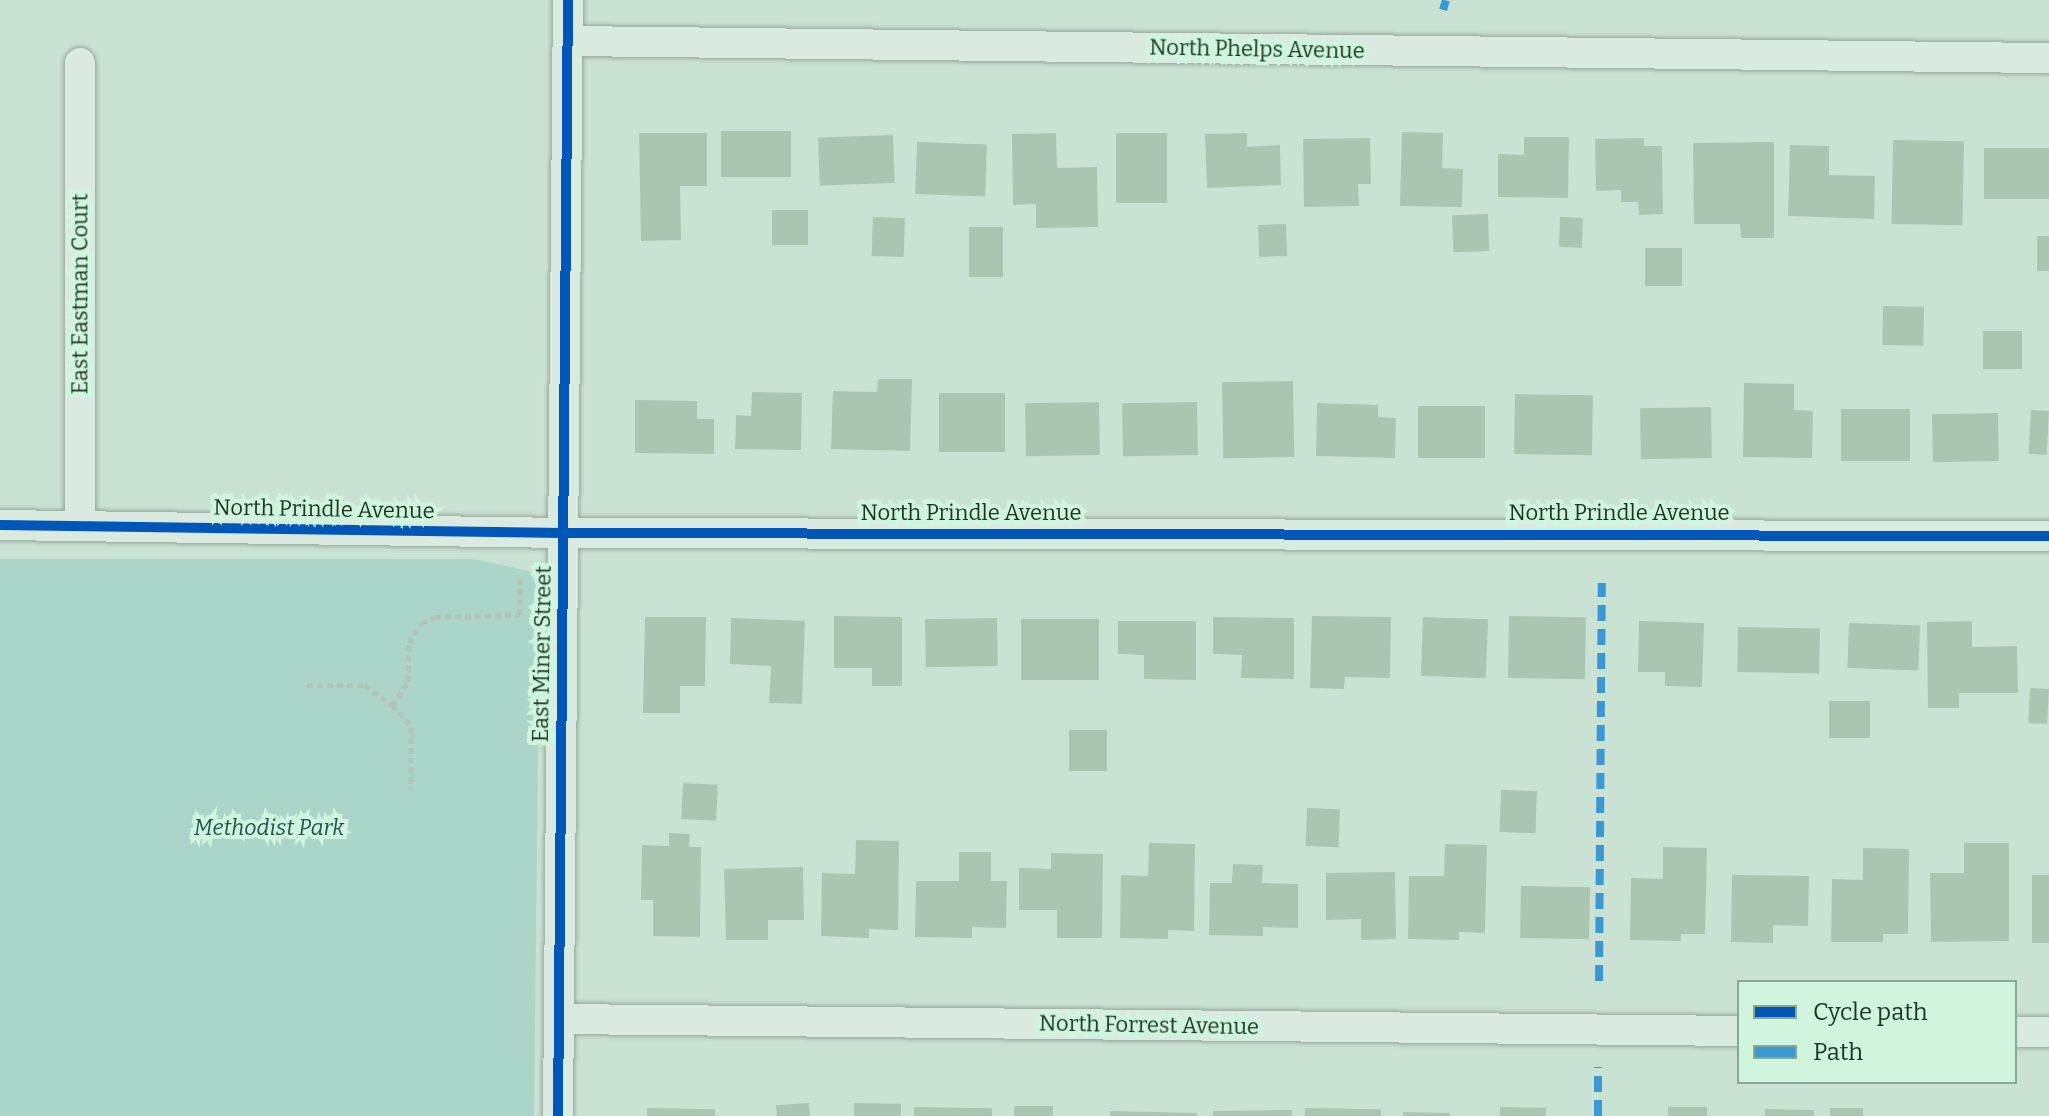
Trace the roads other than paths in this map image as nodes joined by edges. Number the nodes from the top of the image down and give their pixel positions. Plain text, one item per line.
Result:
1 (568, 0) edge
2 (568, 41) junction
3 (2049, 58) edge
4 (80, 63) dead end
5 (0, 525) edge
6 (80, 525) junction
7 (564, 533) junction
8 (2049, 536) edge
9 (559, 1019) junction
10 (1737, 1031) edge
11 (2017, 1032) edge
12 (2049, 1032) edge
13 (558, 1116) edge

1 - 2 street, East Miner Street
2 - 3 street, North Phelps Avenue
2 - 7 street, East Miner Street
4 - 6 street, East Eastman Court
5 - 6 street, North Prindle Avenue
6 - 7 street, North Prindle Avenue
7 - 8 street, North Prindle Avenue
7 - 9 street, East Miner Street
9 - 10 street, North Forrest Avenue
9 - 13 street, East Miner Street
11 - 12 street

